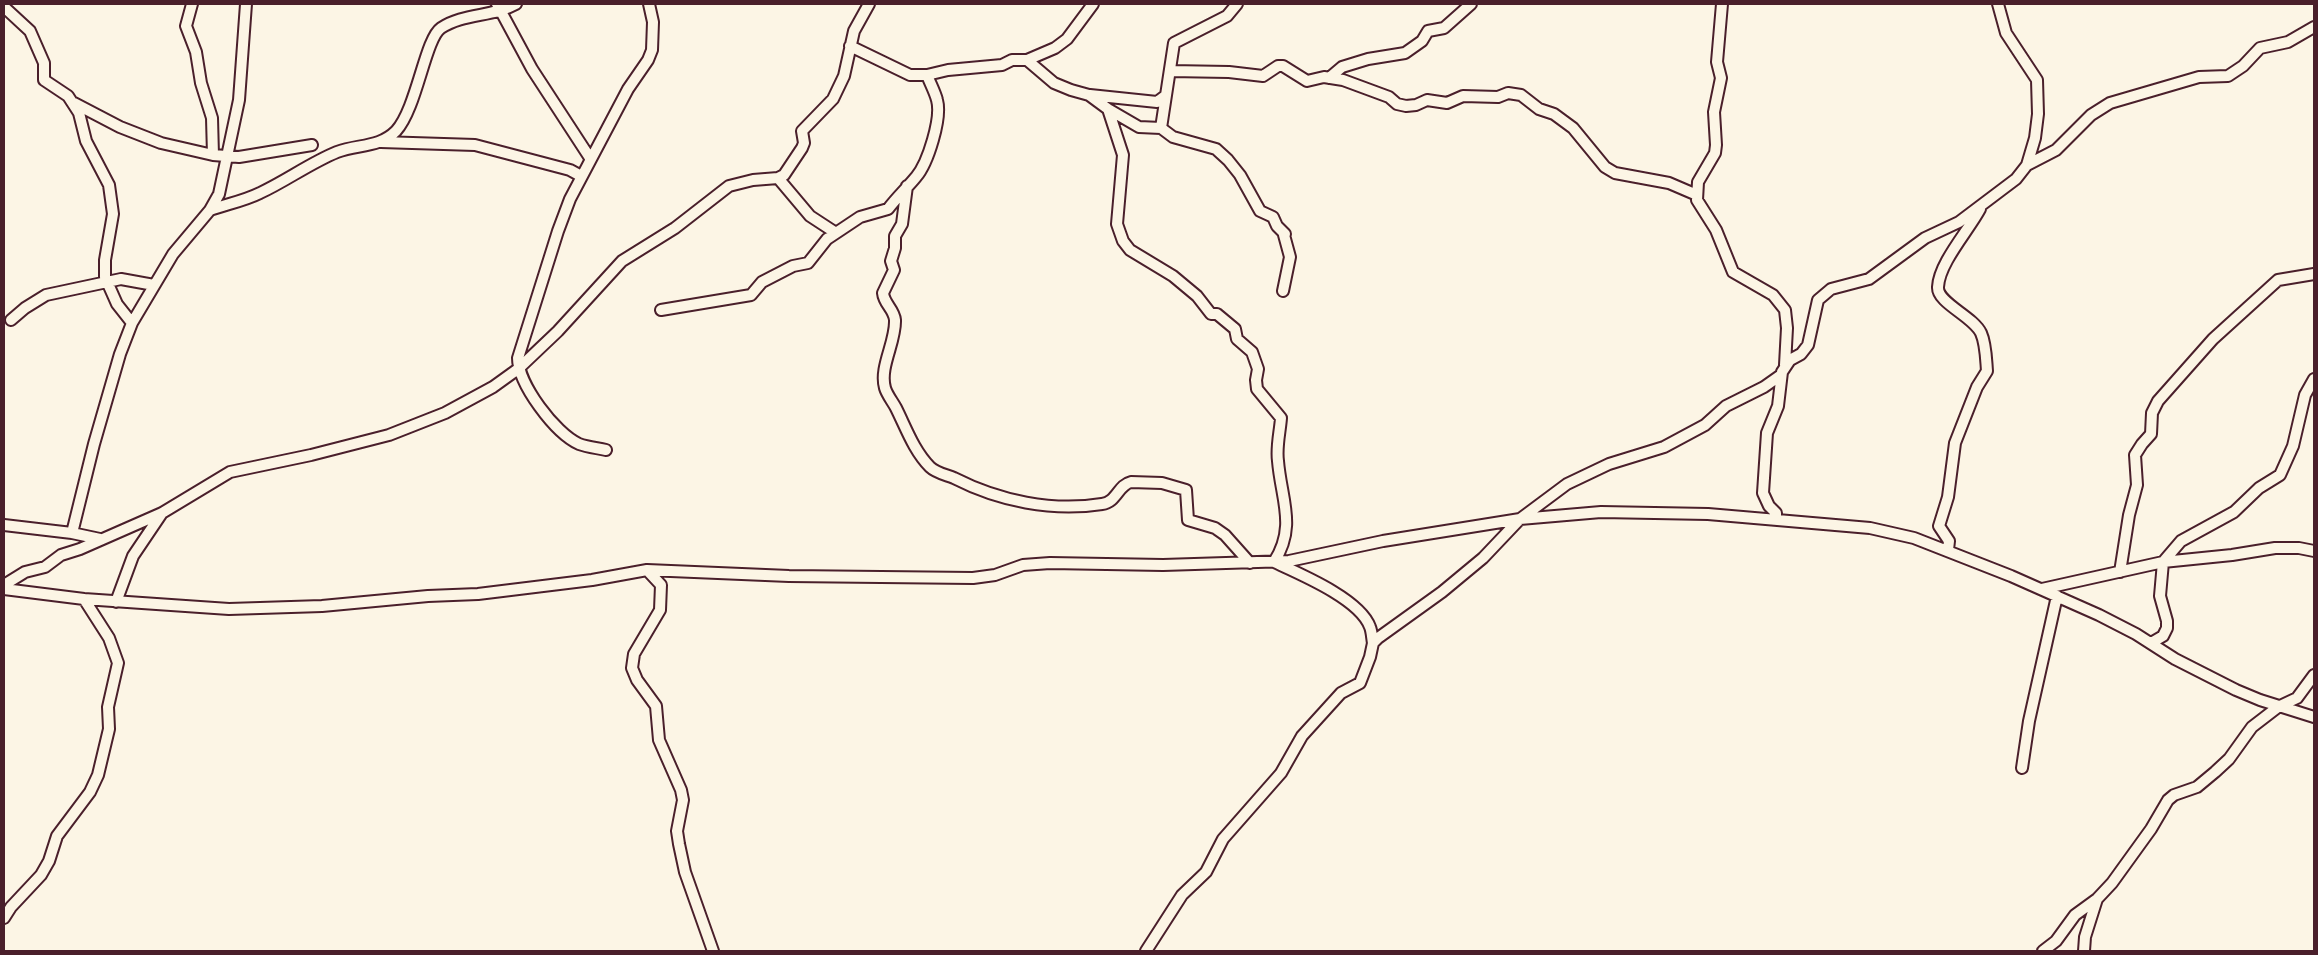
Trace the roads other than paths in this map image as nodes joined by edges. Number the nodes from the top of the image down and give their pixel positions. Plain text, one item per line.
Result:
1 (192, 4) edge
2 (246, 4) edge
3 (516, 4) edge
4 (649, 4) edge
5 (869, 4) edge
6 (1093, 4) edge
7 (1237, 4) edge
8 (1471, 4) edge
9 (1722, 4) edge
10 (1998, 4) edge
11 (4, 7) edge
12 (499, 8) edge
13 (2314, 27) edge
14 (850, 46) junction
15 (1027, 60) junction
16 (1170, 71) junction
17 (927, 75) junction
18 (1329, 78) junction
19 (1089, 95) junction
20 (1165, 96) junction
21 (71, 101) junction
22 (1108, 110) junction
23 (1161, 128) junction
24 (380, 142) junction
25 (312, 144) dead end
26 (213, 155) junction
27 (228, 157) junction
28 (590, 158) junction
29 (2027, 165) junction
30 (581, 176) junction
31 (778, 178) junction
32 (908, 186) junction
33 (1697, 195) junction
34 (1983, 204) junction
35 (210, 210) junction
36 (836, 233) junction
37 (2314, 274) edge
38 (106, 281) junction
39 (154, 285) junction
40 (1283, 291) dead end
41 (660, 310) dead end
42 (11, 320) dead end
43 (132, 323) junction
44 (518, 369) junction
45 (1783, 370) junction
46 (2314, 379) edge
47 (606, 450) dead end
48 (162, 513) junction
49 (1520, 519) junction
50 (1776, 520) junction
51 (4, 525) edge
52 (72, 533) junction
53 (100, 539) junction
54 (1948, 550) junction
55 (2314, 551) edge
56 (1274, 562) junction
57 (2163, 562) junction
58 (1250, 563) junction
59 (647, 570) junction
60 (2120, 572) junction
61 (4, 587) edge
62 (2042, 589) junction
63 (2057, 596) junction
64 (84, 599) junction
65 (116, 602) junction
66 (1373, 643) junction
67 (2151, 643) junction
68 (2314, 675) edge
69 (2277, 706) junction
70 (2314, 717) edge
71 (2022, 768) dead end
72 (2097, 898) junction
73 (4, 918) edge
74 (713, 951) edge
75 (1146, 951) edge
76 (2043, 951) edge
77 (2084, 951) edge

1 - 26 street
2 - 27 street
3 - 12 street
4 - 28 street
5 - 14 street
6 - 15 street
7 - 16 street
8 - 18 street
9 - 33 street
10 - 29 street
11 - 21 street
12 - 24 street
12 - 28 street
13 - 29 street
14 - 17 street
14 - 31 street
15 - 17 street
15 - 19 street
16 - 18 street
16 - 20 street
17 - 32 street
18 - 33 street
19 - 20 street
19 - 22 street
20 - 23 street
21 - 26 street
21 - 38 street
22 - 23 street
22 - 56 street
23 - 40 street
24 - 30 street
24 - 35 street
25 - 27 street
26 - 27 street
27 - 35 street
28 - 30 street
29 - 34 street
30 - 44 street
31 - 36 street
31 - 44 street
32 - 36 street
32 - 58 street
33 - 45 street
34 - 45 street
34 - 54 street
35 - 39 street
36 - 41 street
37 - 60 street
38 - 39 street
38 - 42 street
38 - 43 street
39 - 43 street
43 - 52 street
44 - 47 street
44 - 48 street
45 - 49 street
45 - 50 street
46 - 57 street
48 - 53 street
48 - 65 street
49 - 50 street
49 - 56 street
49 - 66 street
50 - 54 street
51 - 52 street
52 - 53 street
53 - 61 street
54 - 62 street
55 - 57 street
56 - 58 street
56 - 66 street
57 - 60 street
57 - 67 street
58 - 59 street
59 - 65 street
59 - 74 street
60 - 62 street
61 - 64 street
62 - 63 street
63 - 67 street
63 - 71 street
64 - 65 street
64 - 73 street
66 - 75 street
67 - 69 street
68 - 69 street
69 - 70 street
69 - 72 street
72 - 76 street
72 - 77 street

